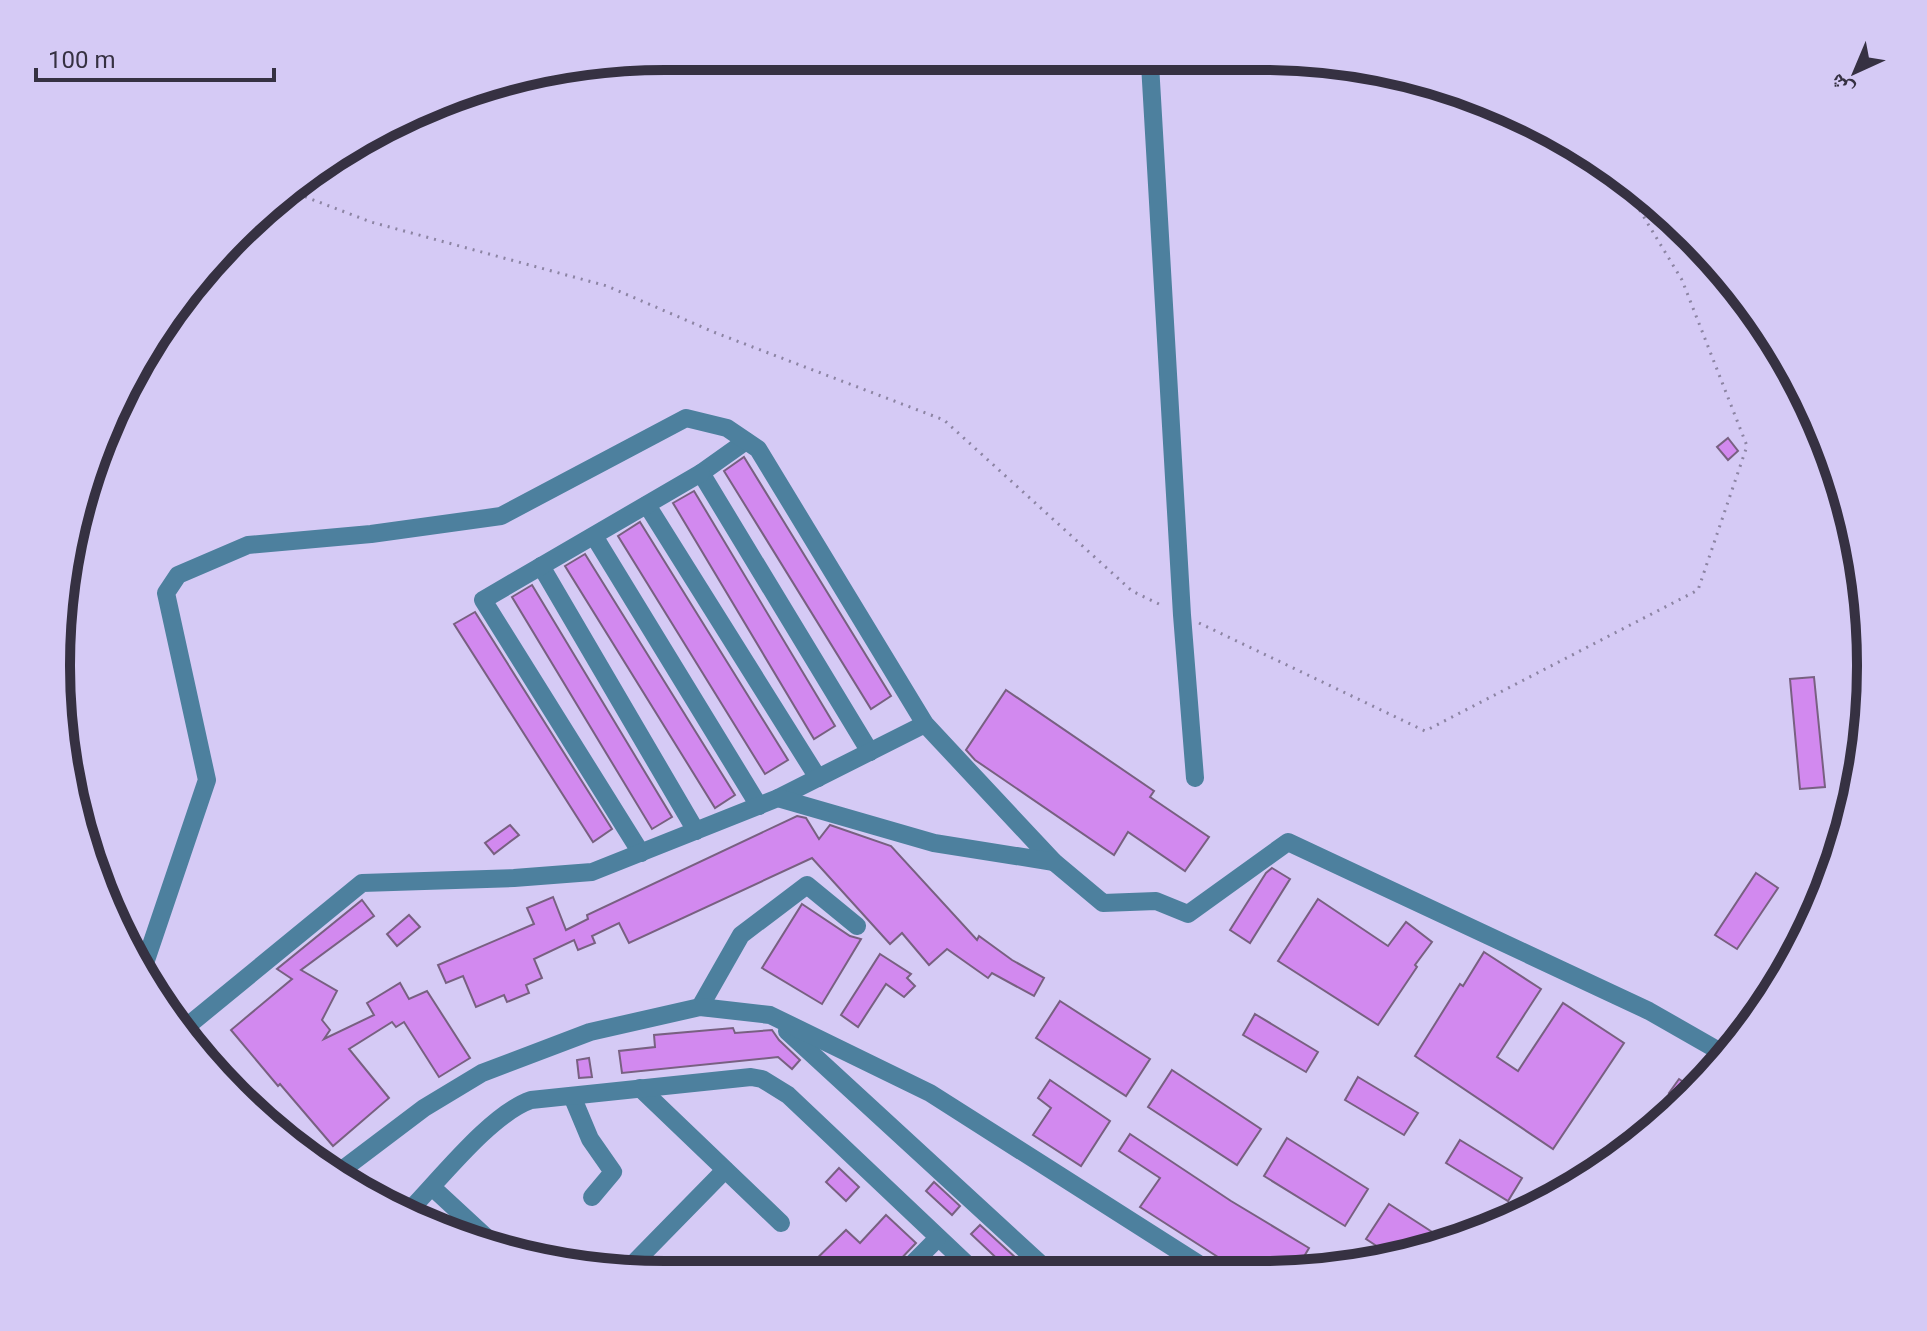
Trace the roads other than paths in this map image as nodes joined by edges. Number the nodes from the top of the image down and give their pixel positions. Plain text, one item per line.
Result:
1 (1150, 70) edge
2 (746, 441) junction
3 (701, 473) junction
4 (647, 505) junction
5 (594, 536) junction
6 (541, 566) junction
7 (925, 724) junction
8 (870, 752) junction
9 (818, 778) junction
10 (1195, 778) dead end
11 (778, 798) junction
12 (759, 806) junction
13 (696, 831) junction
14 (641, 853) junction
15 (1054, 862) junction
16 (857, 926) dead end
17 (147, 957) edge
18 (700, 1007) junction
19 (770, 1015) junction
20 (190, 1024) edge
21 (1716, 1049) edge
22 (640, 1088) junction
23 (572, 1096) junction
24 (345, 1167) edge
25 (725, 1170) junction
26 (433, 1188) junction
27 (592, 1197) dead end
28 (415, 1206) edge
29 (781, 1223) dead end
30 (468, 1227) edge
31 (937, 1239) junction
32 (637, 1260) edge
33 (915, 1261) edge
34 (963, 1261) edge
35 (1037, 1261) edge
36 (1194, 1261) edge

1 - 10 street
2 - 3 street
2 - 7 street
2 - 17 street
3 - 4 street
3 - 8 street
4 - 5 street
4 - 9 street
5 - 6 street
5 - 12 street
6 - 13 street
6 - 14 street
7 - 8 street
7 - 15 street
8 - 9 street
9 - 11 street
11 - 12 street
11 - 15 street
12 - 13 street
13 - 14 street
14 - 20 street
15 - 21 street
16 - 18 street
18 - 19 street
18 - 24 street
19 - 35 street
19 - 36 street
22 - 23 street
22 - 25 street
22 - 31 street
23 - 26 street
23 - 27 street
25 - 29 street
25 - 32 street
26 - 28 street
26 - 30 street
31 - 33 street
31 - 34 street

